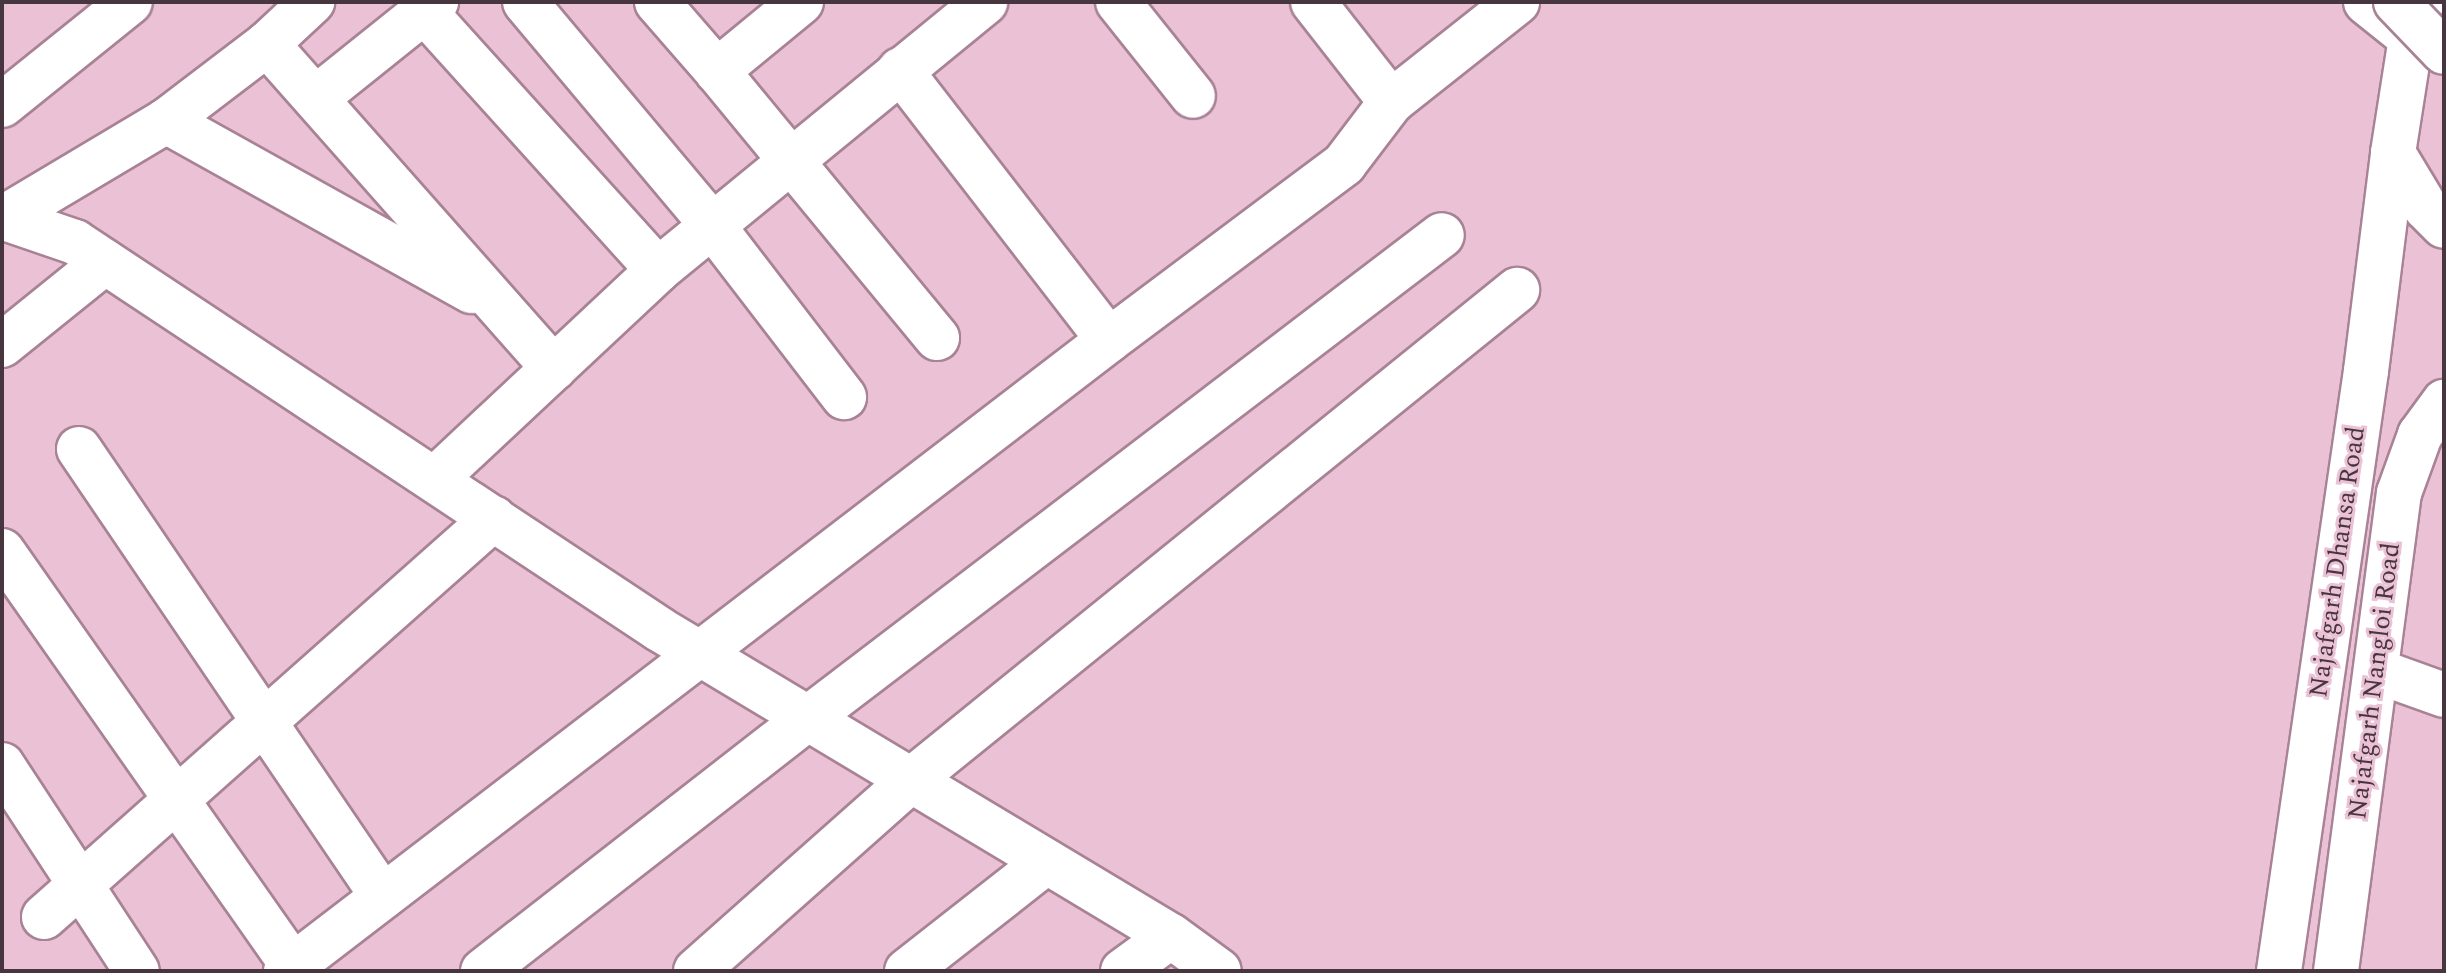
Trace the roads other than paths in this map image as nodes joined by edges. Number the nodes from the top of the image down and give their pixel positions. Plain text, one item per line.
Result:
1 (130, 2) edge
2 (312, 2) edge
3 (525, 2) edge
4 (657, 2) edge
5 (801, 2) edge
6 (985, 2) edge
7 (1118, 2) edge
8 (1313, 2) edge
9 (2366, 2) edge
10 (430, 7) edge
11 (1492, 10) edge
12 (2423, 29) edge
13 (267, 44) junction
14 (900, 70) junction
15 (717, 71) junction
16 (1193, 96) dead end
17 (316, 98) junction
18 (1391, 102) junction
19 (2, 105) edge
20 (166, 121) junction
21 (2393, 153) junction
22 (792, 159) junction
23 (4, 217) edge
24 (712, 225) junction
25 (2444, 226) edge
26 (1442, 235) dead end
27 (105, 262) junction
28 (658, 270) junction
29 (1517, 290) dead end
30 (502, 307) junction
31 (937, 338) dead end
32 (1109, 340) junction
33 (2, 345) edge
34 (554, 368) junction
35 (844, 397) dead end
36 (2444, 402) edge
37 (79, 449) dead end
38 (435, 479) junction
39 (494, 518) junction
40 (2, 551) edge
41 (699, 653) junction
42 (2377, 671) junction
43 (2444, 695) edge
44 (807, 719) junction
45 (266, 721) junction
46 (2, 765) edge
47 (910, 781) junction
48 (177, 798) junction
49 (1046, 862) junction
50 (80, 884) junction
51 (383, 897) junction
52 (44, 917) dead end
53 (1171, 936) junction
54 (290, 968) edge
55 (137, 971) edge
56 (483, 971) edge
57 (696, 971) edge
58 (907, 971) edge
59 (1123, 971) edge
60 (1219, 971) edge
61 (2279, 971) edge
62 (2336, 971) edge

1 - 19 street
2 - 13 street
3 - 24 street
4 - 15 street
5 - 15 street
6 - 14 street
7 - 16 street
8 - 18 street
9 - 12 street
10 - 17 street
10 - 28 street
11 - 18 street
12 - 21 street
13 - 17 street
13 - 20 street
14 - 22 street
14 - 32 street
15 - 22 street
17 - 30 street
18 - 32 street
20 - 23 street
20 - 30 street
21 - 25 street
21 - 61 street, Najafgarh Dhansa Road
22 - 24 street
22 - 31 street
23 - 27 street
24 - 28 street
24 - 35 street
26 - 44 street
27 - 33 street
27 - 38 street
28 - 34 street
29 - 47 street
30 - 34 street
32 - 41 street
34 - 38 street
36 - 42 street, Najafgarh Nangloi Road
37 - 45 street
38 - 39 street
39 - 41 street
39 - 45 street
40 - 48 street
41 - 44 street
41 - 51 street
42 - 43 street
42 - 62 street, Najafgarh Nangloi Road
44 - 47 street
44 - 56 street
45 - 48 street
45 - 51 street
46 - 50 street
47 - 49 street
47 - 57 street
48 - 50 street
48 - 54 street
49 - 53 street
49 - 58 street
50 - 52 street
50 - 55 street
51 - 54 street
53 - 59 street
53 - 60 street

